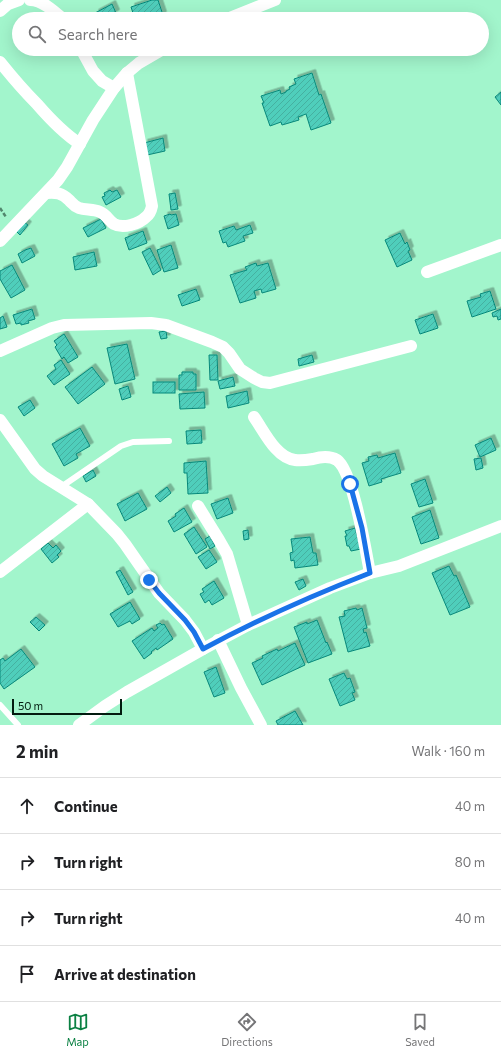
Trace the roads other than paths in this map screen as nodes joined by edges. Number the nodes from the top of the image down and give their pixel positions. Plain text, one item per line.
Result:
1 (19, 0) edge
2 (30, 0) edge
3 (34, 0) edge
4 (275, 0) edge
5 (0, 11) edge
6 (55, 12) edge
7 (245, 12) edge
8 (85, 56) edge
9 (151, 56) edge
10 (0, 62) edge
11 (127, 73) junction
12 (114, 88) junction
13 (80, 144) junction
14 (46, 193) junction
15 (0, 240) edge
16 (501, 245) edge
17 (427, 272) dead end
18 (411, 346) dead end
19 (0, 350) edge
20 (254, 417) dead end
21 (0, 420) edge
22 (170, 441) dead end
23 (61, 487) junction
24 (88, 504) junction
25 (198, 506) dead end
26 (501, 526) edge
27 (0, 572) edge
28 (370, 573) junction
29 (248, 625) junction
30 (218, 640) junction
31 (203, 649) junction
32 (0, 705) edge
33 (18, 725) edge
34 (79, 725) edge
35 (261, 725) edge

1 - 5 street
2 - 3 street
3 - 6 street
4 - 7 street
8 - 12 street
9 - 11 street
10 - 13 street
11 - 12 street
11 - 14 street
12 - 13 street
13 - 14 street
14 - 15 street
16 - 17 street
18 - 19 street
20 - 28 street
21 - 23 street
22 - 23 lane
23 - 24 street
24 - 27 street
24 - 31 street
25 - 29 street
26 - 28 street
28 - 29 street
29 - 30 street
30 - 31 street
30 - 35 street
31 - 34 street
32 - 33 lane

